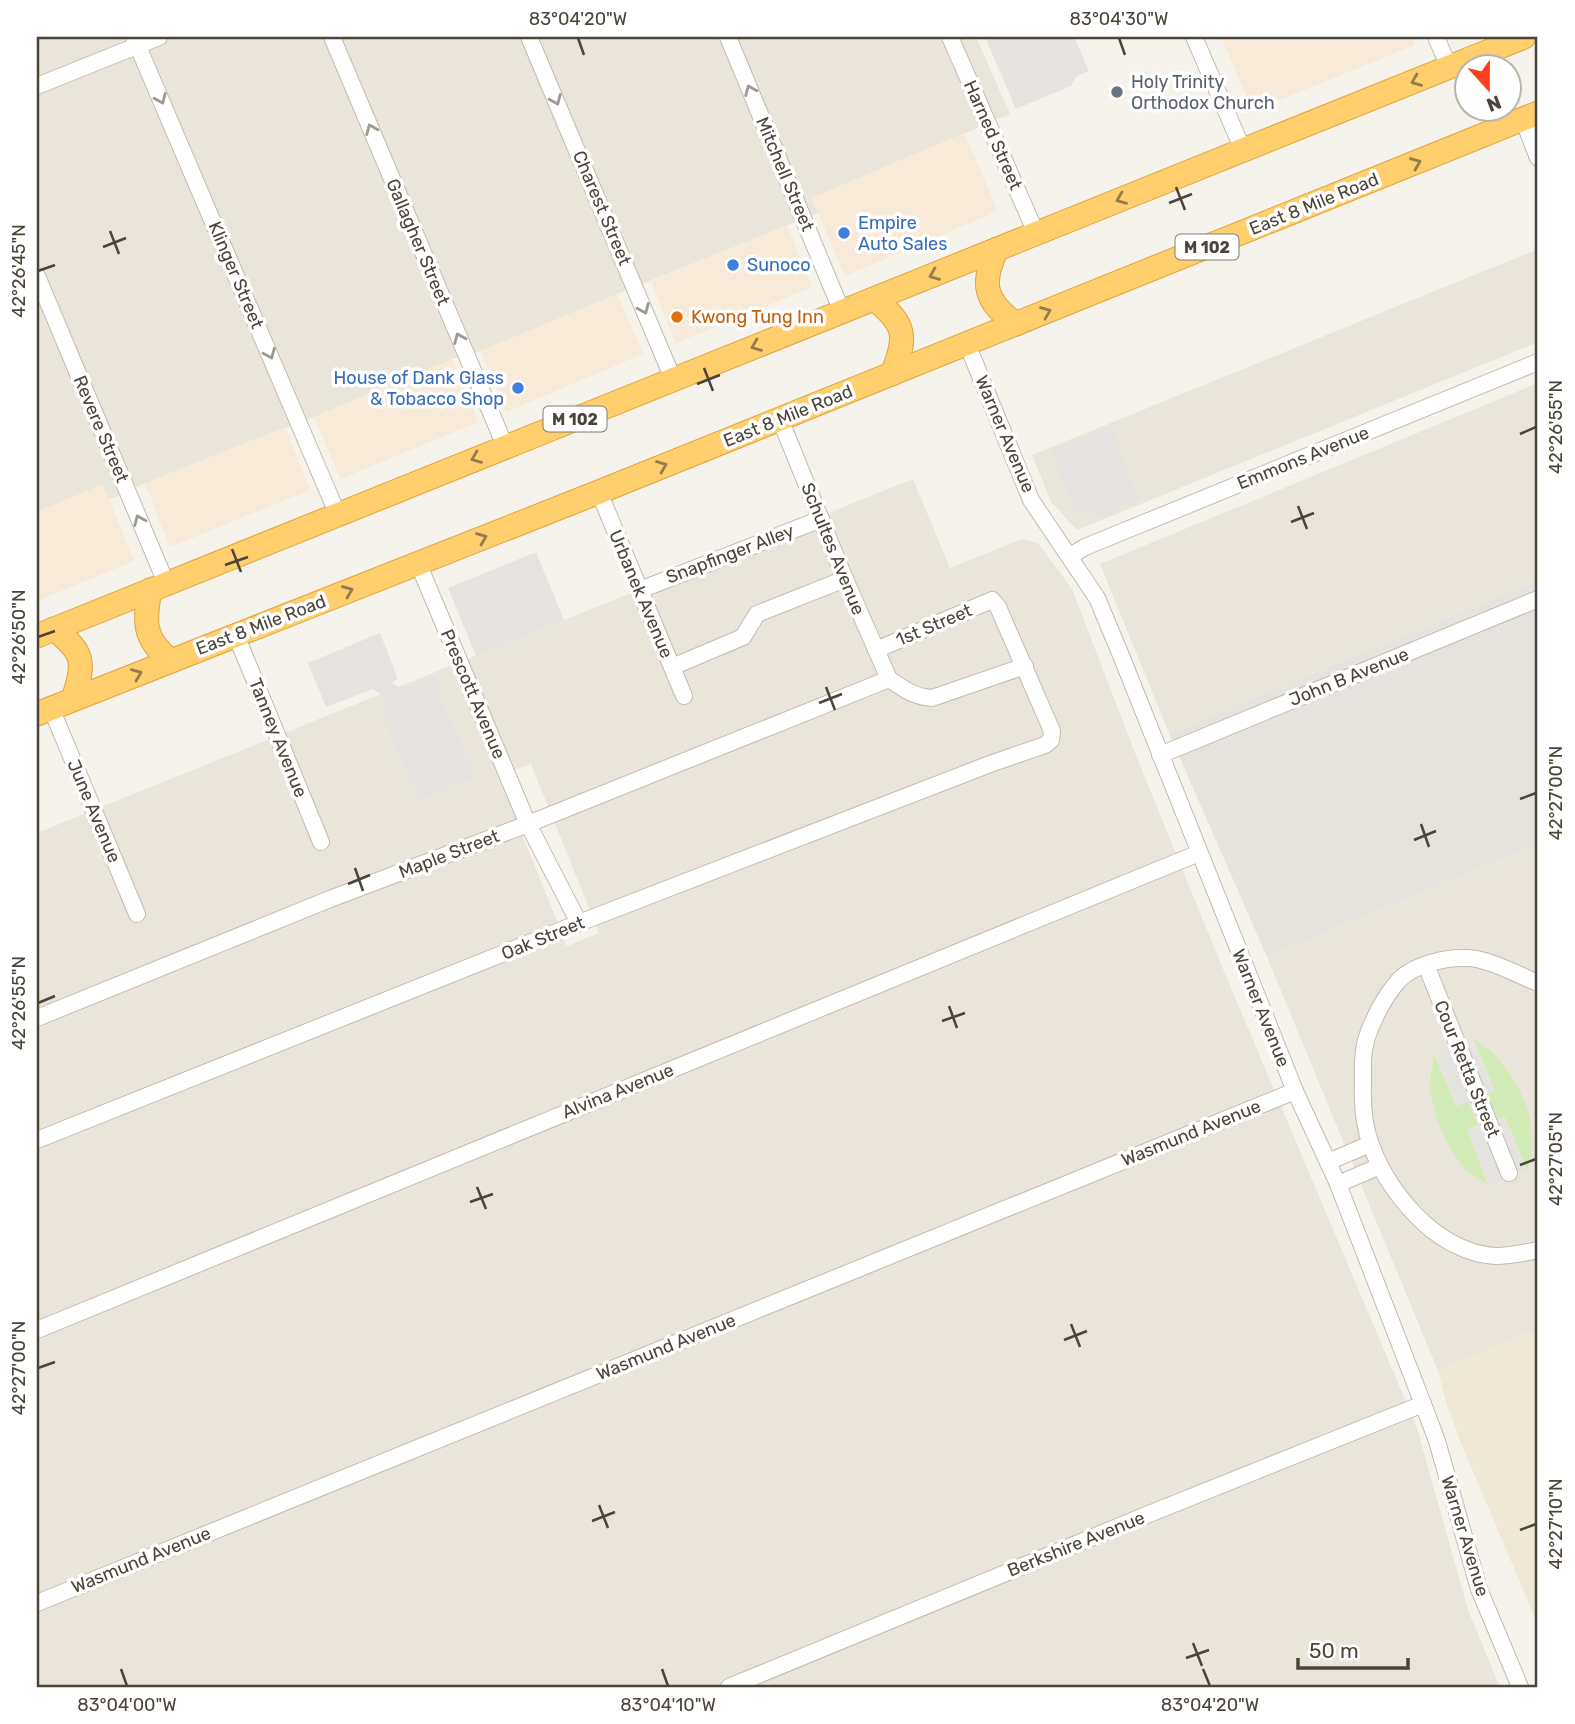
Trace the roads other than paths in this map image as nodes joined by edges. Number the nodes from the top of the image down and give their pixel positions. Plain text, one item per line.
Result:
1 (159, 37) edge
2 (332, 37) edge
3 (530, 37) edge
4 (728, 37) edge
5 (950, 37) edge
6 (1194, 37) edge
7 (1436, 37) edge
8 (1524, 37) edge
9 (136, 41) edge
10 (1450, 67) junction
11 (37, 86) edge
12 (1530, 116) edge
13 (1243, 150) junction
14 (1538, 158) edge
15 (1036, 233) junction
16 (997, 249) junction
17 (37, 276) edge
18 (874, 299) junction
19 (842, 312) junction
20 (1016, 324) junction
21 (967, 344) junction
22 (1538, 362) edge
23 (892, 374) junction
24 (673, 379) junction
25 (779, 419) junction
26 (505, 446) junction
27 (599, 492) junction
28 (337, 513) junction
29 (821, 519) junction
30 (1070, 556) junction
31 (418, 563) junction
32 (845, 579) junction
33 (158, 586) junction
34 (640, 590) junction
35 (1538, 599) edge
36 (45, 632) edge
37 (236, 635) junction
38 (876, 650) junction
39 (171, 661) junction
40 (1025, 666) junction
41 (672, 667) junction
42 (889, 679) junction
43 (684, 696) dead end
44 (73, 699) junction
45 (44, 711) edge
46 (1160, 755) junction
47 (528, 824) junction
48 (321, 842) dead end
49 (1199, 853) junction
50 (137, 914) dead end
51 (579, 923) junction
52 (1426, 965) junction
53 (1538, 983) edge
54 (37, 1018) edge
55 (1295, 1091) junction
56 (37, 1140) edge
57 (1370, 1144) junction
58 (1328, 1162) junction
59 (1380, 1166) junction
60 (1509, 1173) dead end
61 (1338, 1184) junction
62 (1538, 1250) edge
63 (37, 1330) edge
64 (1423, 1404) junction
65 (37, 1603) edge
66 (729, 1687) edge
67 (1520, 1687) edge

1 - 9 street
26 -> 2 street, Gallagher Street
3 -> 24 street, Charest Street
19 -> 4 street, Mitchell Street
5 - 15 street, Harned Street
6 - 13 street
7 - 10 street
8 - 10 highway, M 102
9 - 11 street
9 -> 28 street, Klinger Street
10 -> 13 highway, M 102
12 - 14 street
20 -> 12 highway, East 8 Mile Road / M 102
13 -> 15 highway, M 102
15 - 16 highway, M 102
16 -> 18 highway, M 102
16 - 20 highway
33 -> 17 street, Revere Street
18 - 19 highway, M 102
18 - 23 highway
19 -> 24 highway, M 102
20 - 21 highway, East 8 Mile Road / M 102
21 - 23 highway, East 8 Mile Road / M 102
21 - 30 street, Warner Avenue
22 - 30 street, Emmons Avenue
23 - 25 highway, East 8 Mile Road / M 102
24 - 26 highway, M 102
27 -> 25 highway, East 8 Mile Road / M 102
25 - 29 street, Schultes Avenue
26 -> 28 highway, M 102
31 -> 27 highway, East 8 Mile Road / M 102
27 - 34 street, Urbanek Avenue
28 - 33 highway, M 102
29 - 32 street, Schultes Avenue
29 - 34 street, Snapfinger Alley
30 - 46 street, Warner Avenue
37 -> 31 highway, East 8 Mile Road / M 102
31 - 47 street, Prescott Avenue
32 - 38 street, Schultes Avenue
32 - 41 street
33 - 36 highway, M 102
33 - 39 highway
34 - 41 street, Urbanek Avenue
35 - 46 street, John B Avenue
36 - 44 highway
37 - 39 highway, East 8 Mile Road / M 102
37 - 48 street, Tanney Avenue
38 - 40 street, 1st Street
38 - 42 street, Schultes Avenue
44 -> 39 highway, East 8 Mile Road / M 102
40 - 42 street
40 - 51 street, Oak Street
41 - 43 street, Urbanek Avenue
42 - 47 street, Maple Street
44 - 45 highway, East 8 Mile Road / M 102
45 - 50 street, June Avenue
46 - 49 street, Warner Avenue
47 - 51 street, Prescott Avenue
47 - 54 street, Maple Street
49 - 55 street, Warner Avenue
49 - 63 street, Alvina Avenue
51 - 56 street, Oak Street
52 - 53 street
52 - 57 street
52 - 60 street, Cour Retta Street
55 - 58 street, Warner Avenue
55 - 65 street, Wasmund Avenue
57 - 58 street
57 - 59 street
58 - 61 street, Warner Avenue
59 - 61 street
59 - 62 street
61 - 64 street, Warner Avenue
64 - 66 street, Berkshire Avenue
64 - 67 street, Warner Avenue

